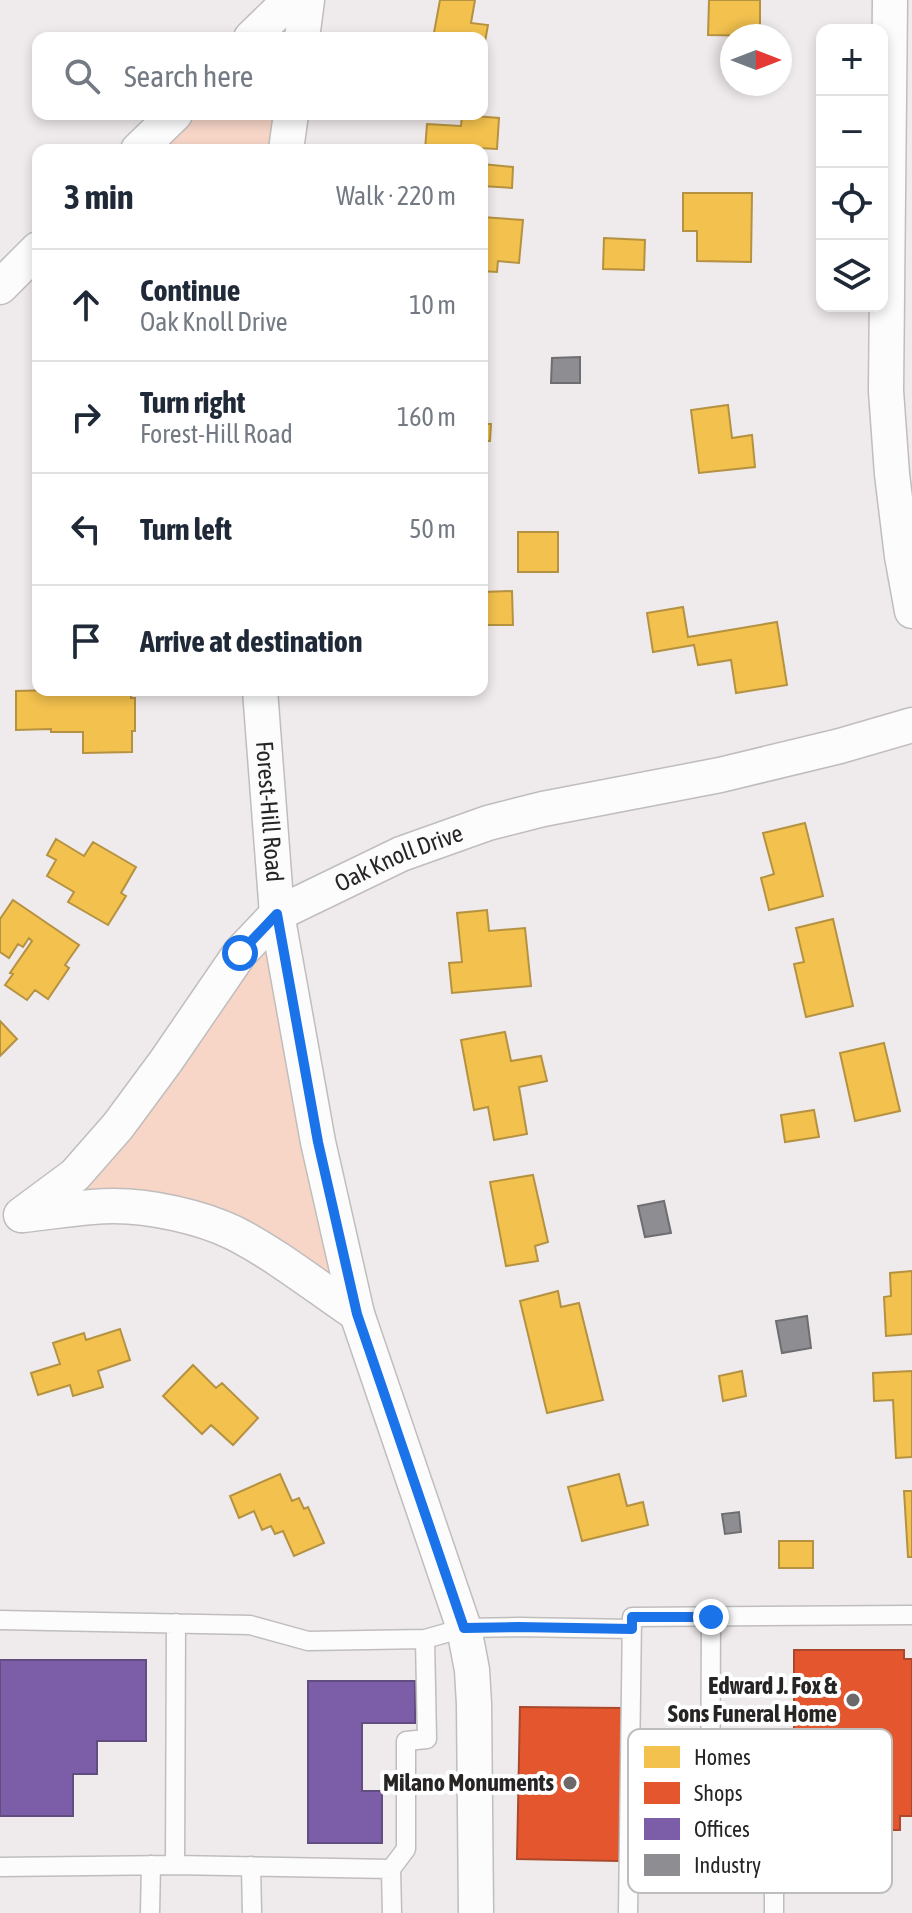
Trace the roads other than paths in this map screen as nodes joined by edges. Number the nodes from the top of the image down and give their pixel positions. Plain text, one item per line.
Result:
1 (290, 0) edge
2 (307, 0) edge
3 (890, 0) edge
4 (257, 32) edge
5 (303, 32) edge
6 (169, 120) edge
7 (290, 120) edge
8 (144, 144) edge
9 (287, 144) edge
10 (32, 255) edge
11 (0, 287) edge
12 (912, 611) edge
13 (260, 696) edge
14 (912, 725) edge
15 (277, 914) junction
16 (10, 1220) edge
17 (357, 1314) junction
18 (912, 1615) edge
19 (711, 1617) junction
20 (0, 1620) edge
21 (176, 1623) junction
22 (464, 1628) junction
23 (632, 1629) junction
24 (425, 1639) junction
25 (631, 1729) edge
26 (710, 1729) edge
27 (151, 1865) junction
28 (175, 1865) junction
29 (251, 1866) junction
30 (0, 1867) edge
31 (391, 1869) junction
32 (628, 1893) edge
33 (150, 1913) edge
34 (252, 1913) edge
35 (392, 1913) edge
36 (476, 1913) edge
37 (628, 1913) edge

1 - 4 street
2 - 5 street
3 - 12 street
6 - 8 street
7 - 9 street
10 - 11 street
13 - 15 street, Forest-Hill Road
14 - 15 street, Oak Knoll Drive
15 - 16 street, Oak Knoll Drive
15 - 17 street, Forest-Hill Road
16 - 17 street, Oak Knoll Drive
17 - 22 street, Forest-Hill Road
18 - 19 lane
19 - 23 lane
19 - 26 lane
20 - 21 lane
21 - 24 lane
21 - 28 lane
22 - 23 lane
22 - 24 lane
22 - 36 street, Forest-Hill Road
23 - 25 lane
24 - 31 lane
27 - 28 lane
27 - 30 lane
27 - 33 lane
28 - 29 lane
29 - 31 lane
29 - 34 lane
31 - 35 lane
32 - 37 lane

